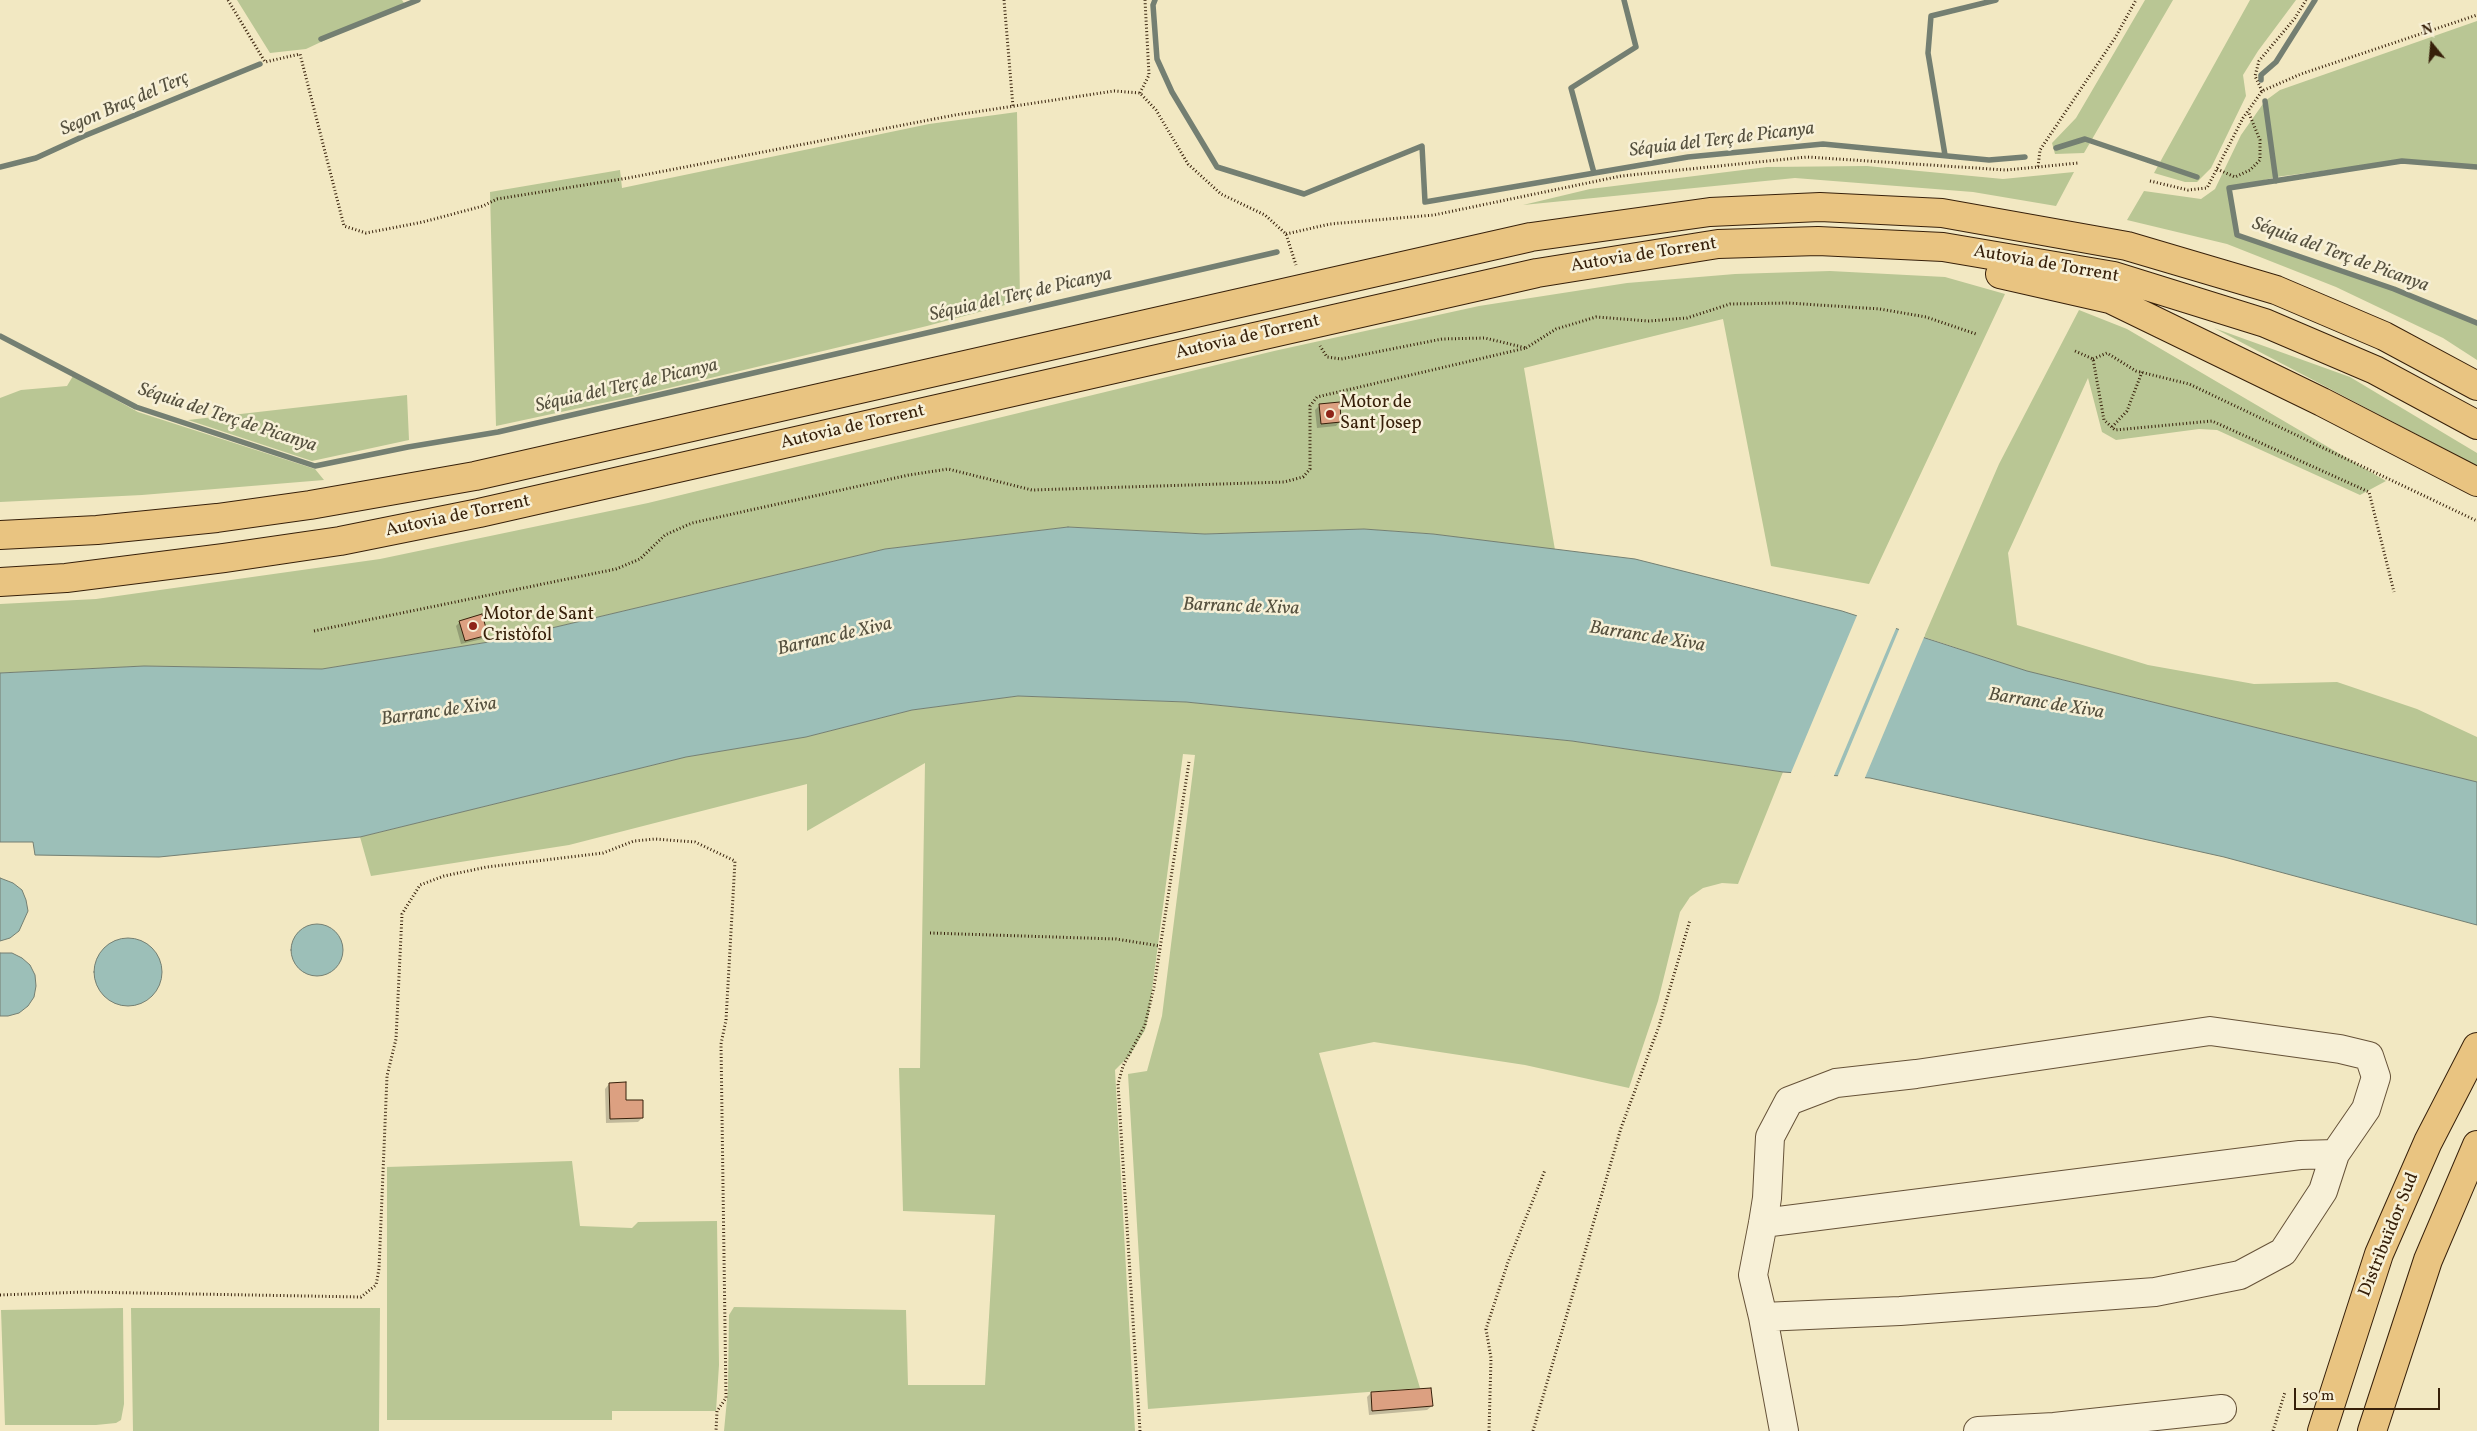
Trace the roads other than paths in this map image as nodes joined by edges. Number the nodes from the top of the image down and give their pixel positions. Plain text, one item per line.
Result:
1 (1537, 272) junction
2 (2474, 386) edge
3 (2477, 425) edge
4 (2477, 482) edge
5 (0, 535) edge
6 (0, 582) edge
7 (2477, 1047) edge
8 (2477, 1145) edge
9 (2335, 1154) junction
10 (1763, 1223) junction
11 (1764, 1316) junction
12 (2222, 1410) dead end
13 (1784, 1431) edge
14 (1978, 1431) edge
15 (2322, 1431) edge
16 (2372, 1431) edge

1 - 3 highway, Autovia de Torrent
1 - 4 highway
1 - 6 highway, Autovia de Torrent
2 - 5 highway, Autovia de Torrent
7 - 15 highway, Distribuïdor Sud
8 - 16 highway
9 - 10 lane
9 - 10 lane
9 - 11 lane
10 - 11 lane
11 - 13 lane
12 - 14 lane

